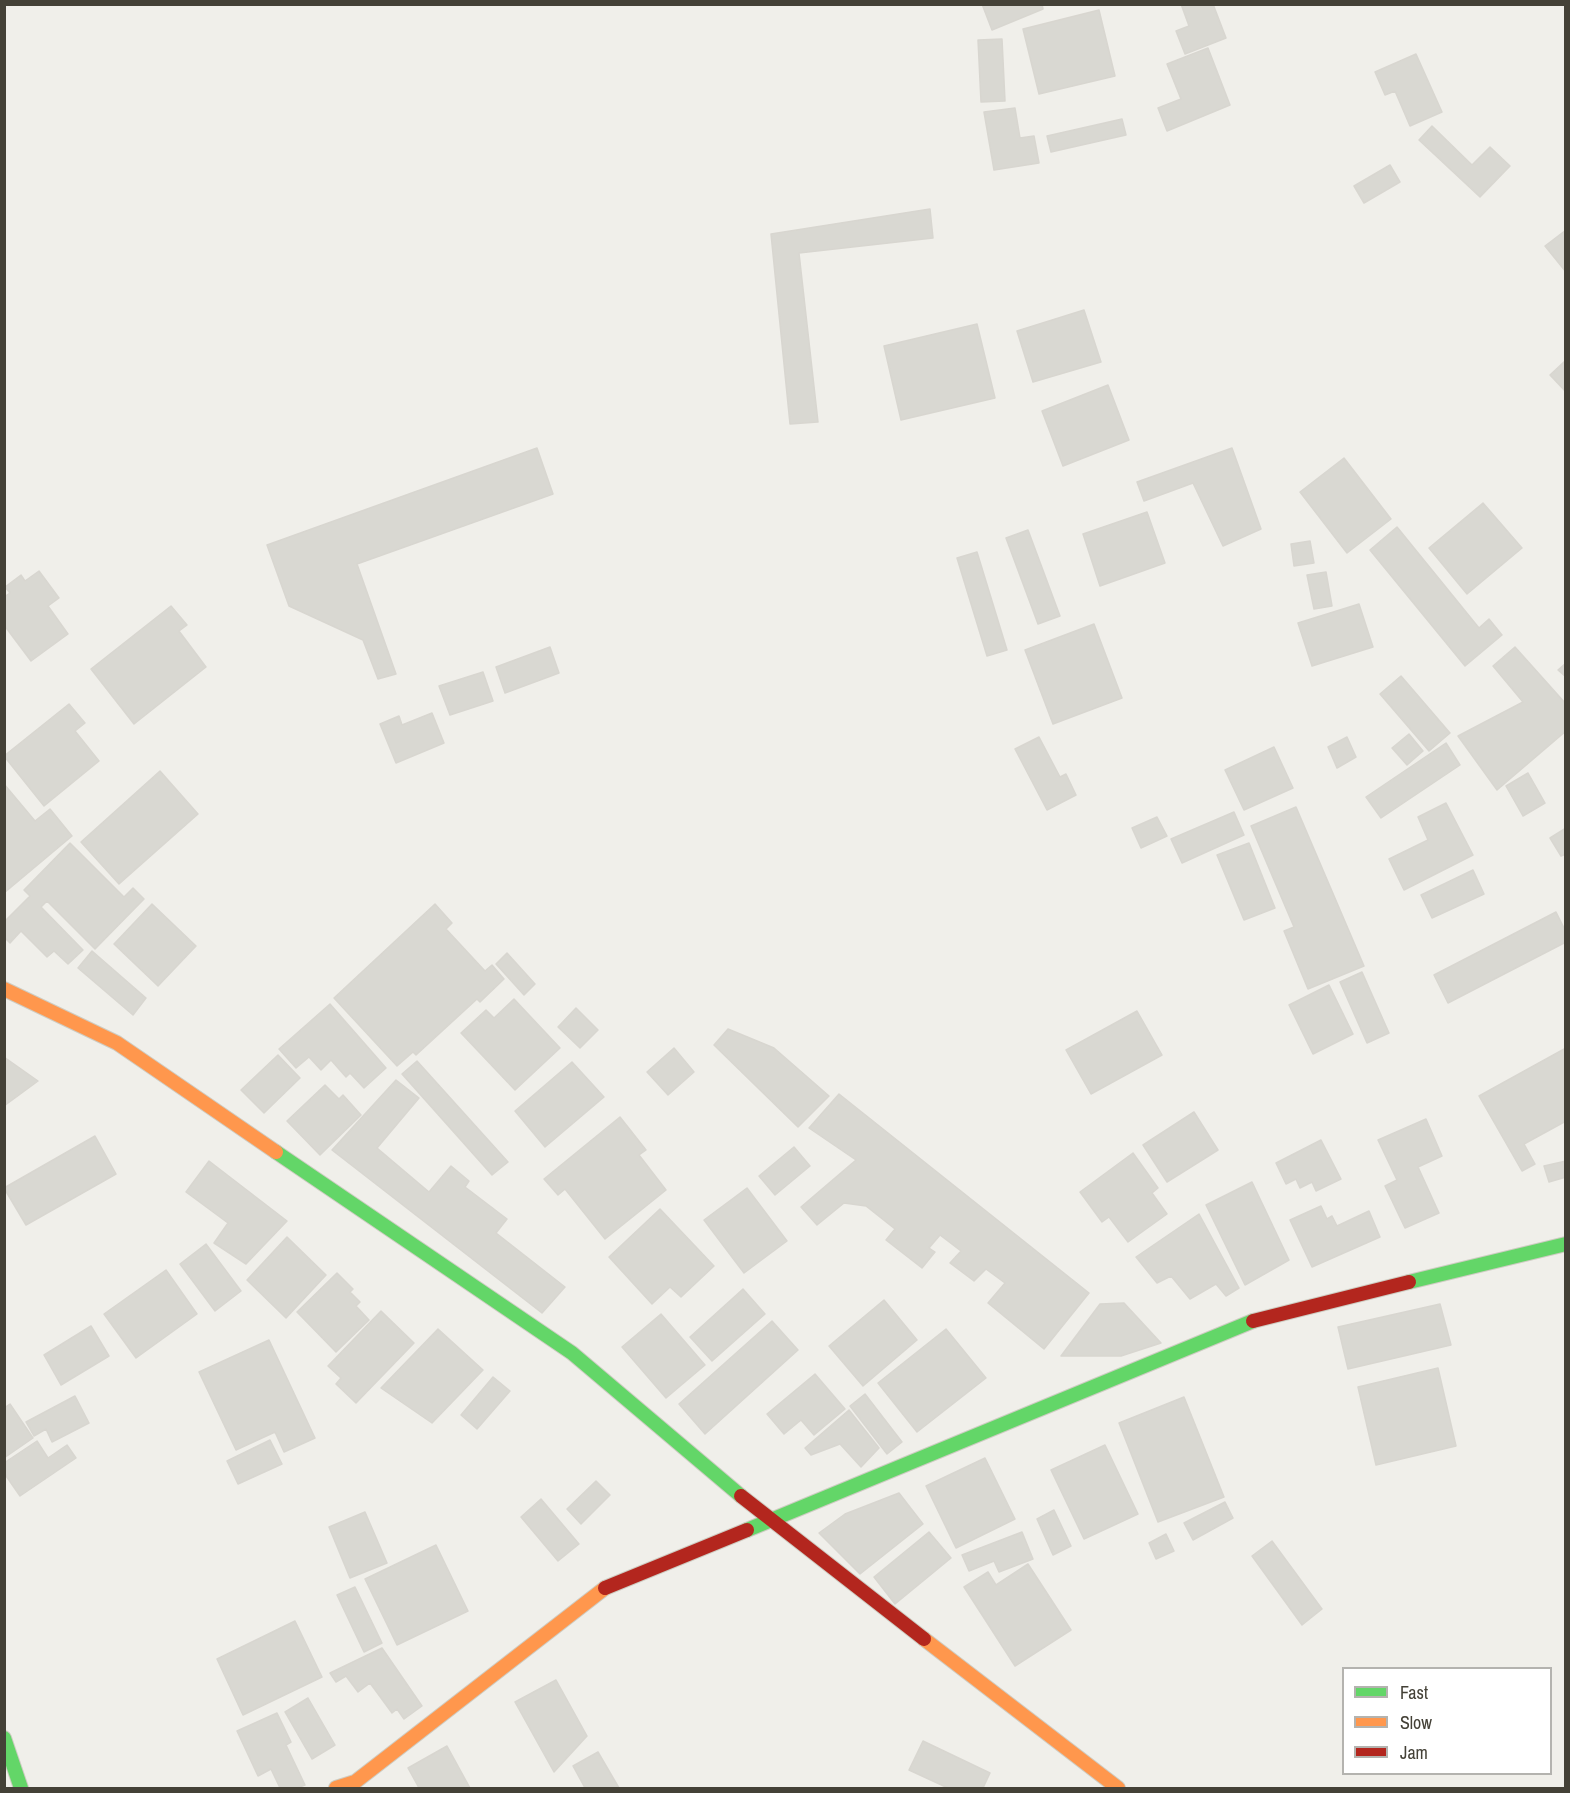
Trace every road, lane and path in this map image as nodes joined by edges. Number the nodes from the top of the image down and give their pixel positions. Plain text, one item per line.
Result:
1 (4, 989) edge
2 (1566, 1244) edge
3 (770, 1521) junction
4 (4, 1738) edge
5 (21, 1788) edge
6 (336, 1788) edge
7 (1118, 1788) edge

1 - 3 street
2 - 3 street
3 - 6 street
3 - 7 street
4 - 5 street

